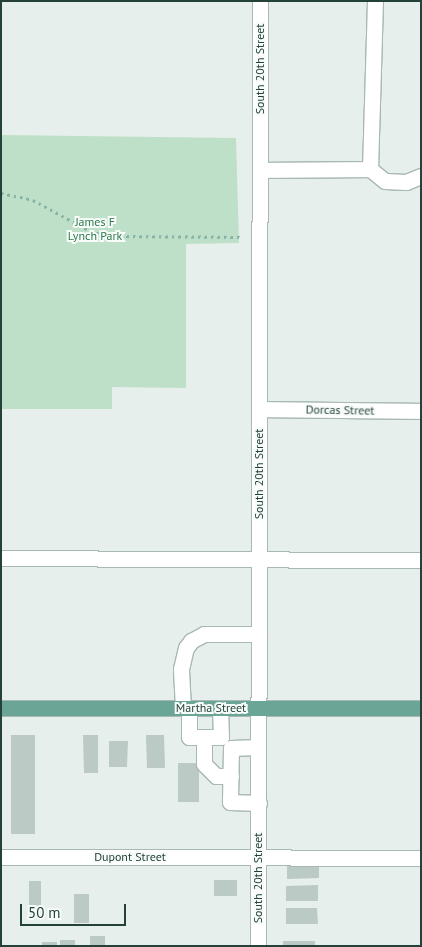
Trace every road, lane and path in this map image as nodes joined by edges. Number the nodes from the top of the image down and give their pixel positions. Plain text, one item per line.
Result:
1 (260, 1) edge
2 (375, 1) edge
3 (370, 169) junction
4 (260, 170) junction
5 (421, 176) edge
6 (1, 193) edge
7 (243, 237) dead end
8 (260, 409) junction
9 (421, 410) edge
10 (1, 558) edge
11 (259, 559) junction
12 (421, 560) edge
13 (259, 634) junction
14 (1, 708) edge
15 (186, 708) junction
16 (220, 708) junction
17 (259, 708) junction
18 (421, 708) edge
19 (204, 738) junction
20 (226, 742) junction
21 (258, 747) junction
22 (231, 776) junction
23 (259, 802) junction
24 (1, 856) edge
25 (258, 858) junction
26 (421, 858) edge
27 (258, 946) edge

1 - 4 street, South 20th Street
2 - 3 street
3 - 4 street
3 - 5 street
4 - 8 street, South 20th Street
6 - 7 path
8 - 9 street, Dorcas Street
8 - 11 street, South 20th Street
10 - 11 street
11 - 12 street
11 - 13 street, South 20th Street
13 - 15 street
13 - 17 street, South 20th Street
14 - 15 main road, Martha Street
15 - 16 main road, Martha Street
15 - 19 street
16 - 17 main road, Martha Street
16 - 20 street
17 - 18 main road, Martha Street
17 - 21 street, South 20th Street
19 - 20 street
19 - 22 street
20 - 21 street
20 - 22 street
21 - 23 street, South 20th Street
22 - 23 street
23 - 25 street, South 20th Street
24 - 25 street, Dupont Street
25 - 26 street, Dupont Street
25 - 27 street, South 20th Street

